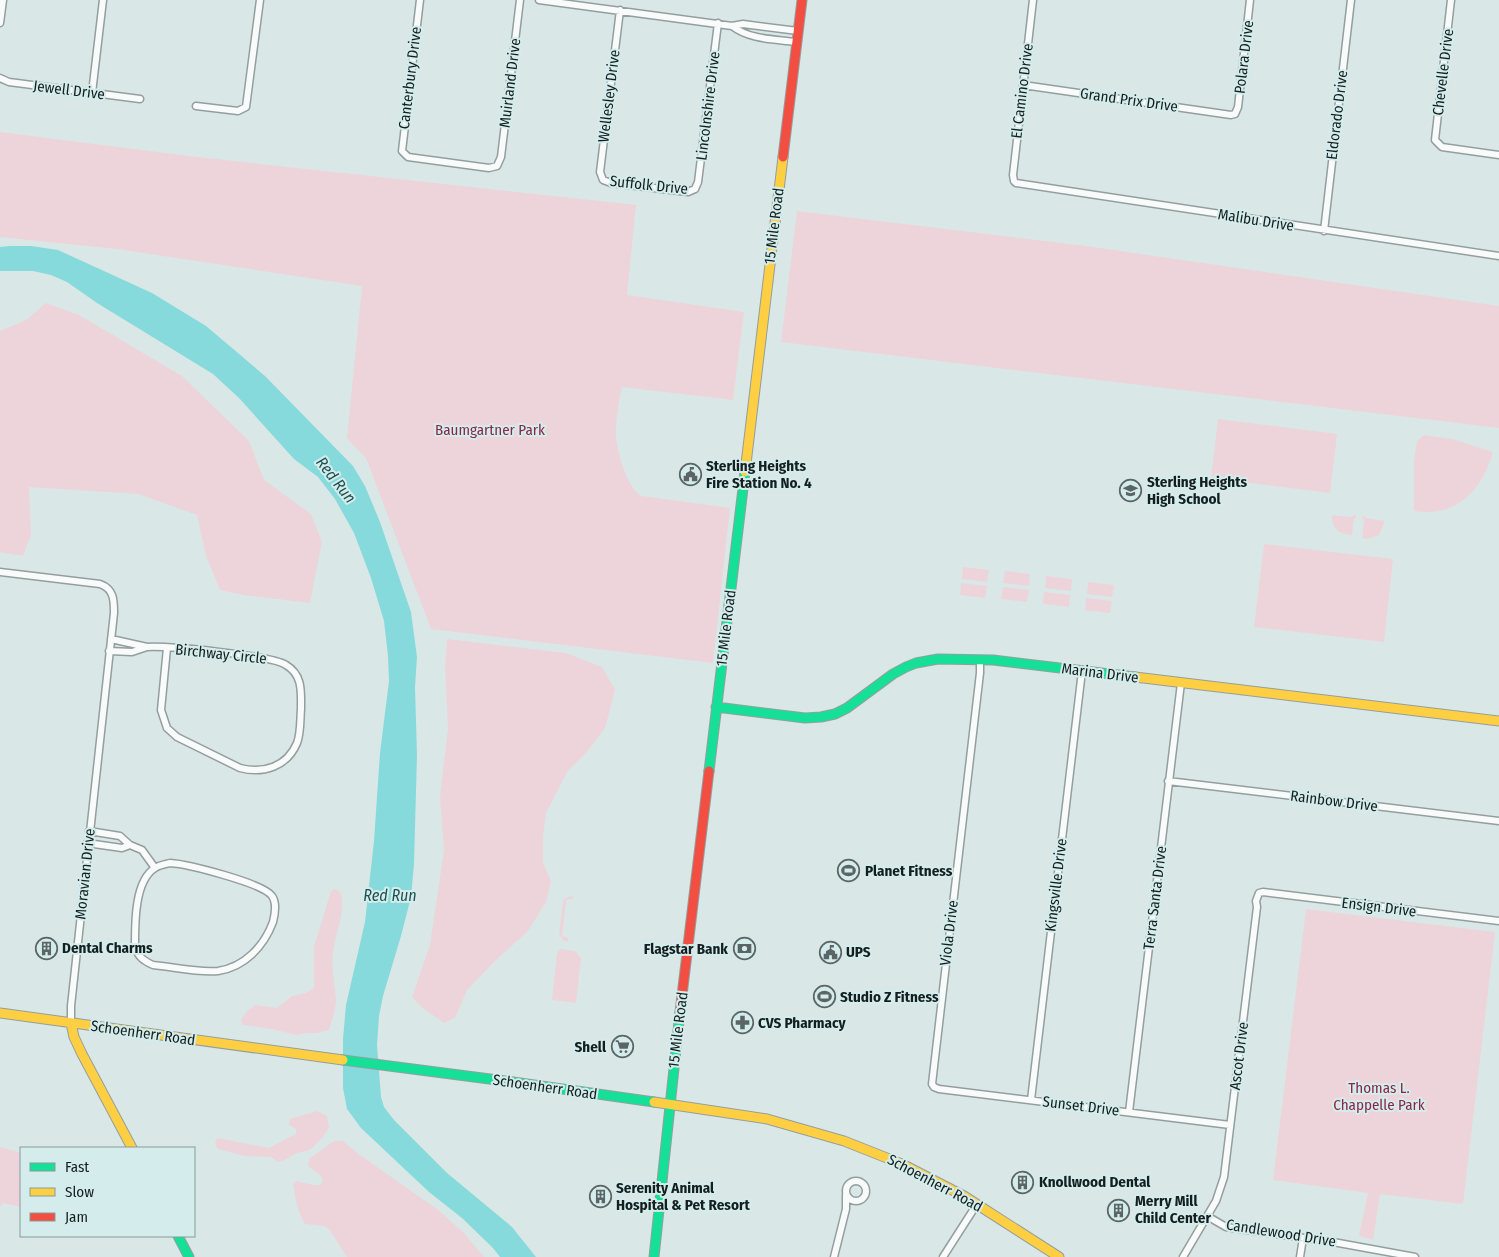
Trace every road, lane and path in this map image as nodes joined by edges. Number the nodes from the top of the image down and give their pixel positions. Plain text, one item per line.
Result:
1 (3, 0) edge
2 (103, 0) edge
3 (260, 0) edge
4 (420, 0) edge
5 (520, 0) edge
6 (539, 0) edge
7 (802, 0) edge
8 (1033, 0) edge
9 (1250, 0) edge
10 (1351, 0) edge
11 (1451, 0) edge
12 (620, 10) junction
13 (0, 23) edge
14 (718, 23) junction
15 (732, 26) junction
16 (762, 26) junction
17 (798, 31) junction
18 (761, 37) junction
19 (796, 42) junction
20 (0, 78) edge
21 (1022, 85) junction
22 (92, 93) junction
23 (140, 98) dead end
24 (196, 106) dead end
25 (1235, 114) joint
26 (1499, 155) edge
27 (497, 166) joint
28 (603, 180) joint
29 (1014, 181) joint
30 (695, 189) joint
31 (1324, 231) junction
32 (1499, 256) edge
33 (0, 572) edge
34 (110, 639) junction
35 (147, 647) junction
36 (167, 648) junction
37 (109, 651) junction
38 (980, 660) junction
39 (1082, 671) junction
40 (1181, 683) junction
41 (716, 707) junction
42 (1499, 721) edge
43 (1168, 781) junction
44 (1499, 821) edge
45 (89, 831) junction
46 (88, 843) junction
47 (130, 845) junction
48 (155, 868) junction
49 (1259, 893) joint
50 (1499, 921) edge
51 (0, 1013) edge
52 (72, 1023) junction
53 (933, 1086) joint
54 (1030, 1100) junction
55 (669, 1105) junction
56 (1129, 1112) junction
57 (1230, 1125) junction
58 (131, 1147) edge
59 (846, 1195) junction
60 (857, 1201) junction
61 (976, 1204) junction
62 (846, 1209) junction
63 (1207, 1216) junction
64 (179, 1237) edge
65 (1303, 1238) junction
66 (1401, 1256) edge
67 (189, 1257) edge
68 (654, 1257) edge
69 (834, 1257) edge
70 (943, 1257) edge
71 (1058, 1257) edge
72 (1183, 1257) edge
73 (1300, 1257) edge
74 (1415, 1257) edge

1 - 13 street
2 - 22 street
3 - 24 street
4 - 27 street, Canterbury Drive
5 - 27 street, Muirland Drive
6 - 12 street
7 - 17 main road, 15 Mile Road
8 - 21 street, El Camino Drive
9 - 25 street, Polara Drive
10 - 31 street, Eldorado Drive
11 - 26 street, Chevelle Drive
12 - 14 street
12 - 28 street, Wellesley Drive
14 - 15 street
14 - 30 street, Lincolnshire Drive
15 - 16 street
15 - 18 street
16 - 17 street
16 - 18 street
17 - 19 main road, 15 Mile Road
18 - 19 street
19 - 41 main road, 15 Mile Road
20 - 22 street, Jewell Drive
21 - 25 street, Grand Prix Drive
21 - 29 street, El Camino Drive
22 - 23 street, Jewell Drive
28 - 30 street, Suffolk Drive
29 - 31 street, Malibu Drive
31 - 32 street, Malibu Drive
33 - 34 street, Moravian Drive
34 - 35 street, Birchway Circle
34 - 37 street, Moravian Drive
35 - 36 street, Birchway Circle
35 - 37 street, Birchway Circle
36 - 36 street, Birchway Circle
37 - 45 street, Moravian Drive
38 - 39 main road, Marina Drive
38 - 41 main road, Marina Drive
38 - 53 street, Viola Drive
39 - 40 main road, Marina Drive
39 - 54 street, Kingsville Drive
40 - 42 main road, Marina Drive
40 - 43 street, Terra Santa Drive
41 - 55 main road, 15 Mile Road
43 - 44 street, Rainbow Drive
43 - 56 street, Terra Santa Drive
45 - 46 street, Moravian Drive
45 - 47 street
46 - 47 street
46 - 52 street, Moravian Drive
47 - 48 street
48 - 48 street
49 - 50 street, Ensign Drive
49 - 57 street, Ascot Drive
51 - 52 main road, Schoenherr Road
52 - 55 main road, Schoenherr Road
52 - 58 main road, Moravian Drive
53 - 54 street, Sunset Drive
54 - 56 street, Sunset Drive
55 - 61 main road, Schoenherr Road
55 - 68 main road, 15 Mile Road
56 - 57 street, Sunset Drive
57 - 63 street, Ascot Drive
59 - 60 street
59 - 60 street
59 - 62 street
60 - 62 street
61 - 70 street
61 - 71 main road, Schoenherr Road
62 - 69 street
63 - 65 street, Candlewood Drive
63 - 72 street, Ascot Drive
64 - 67 main road
65 - 66 street, Candlewood Drive
65 - 73 street
66 - 74 street, Candlewood Drive

